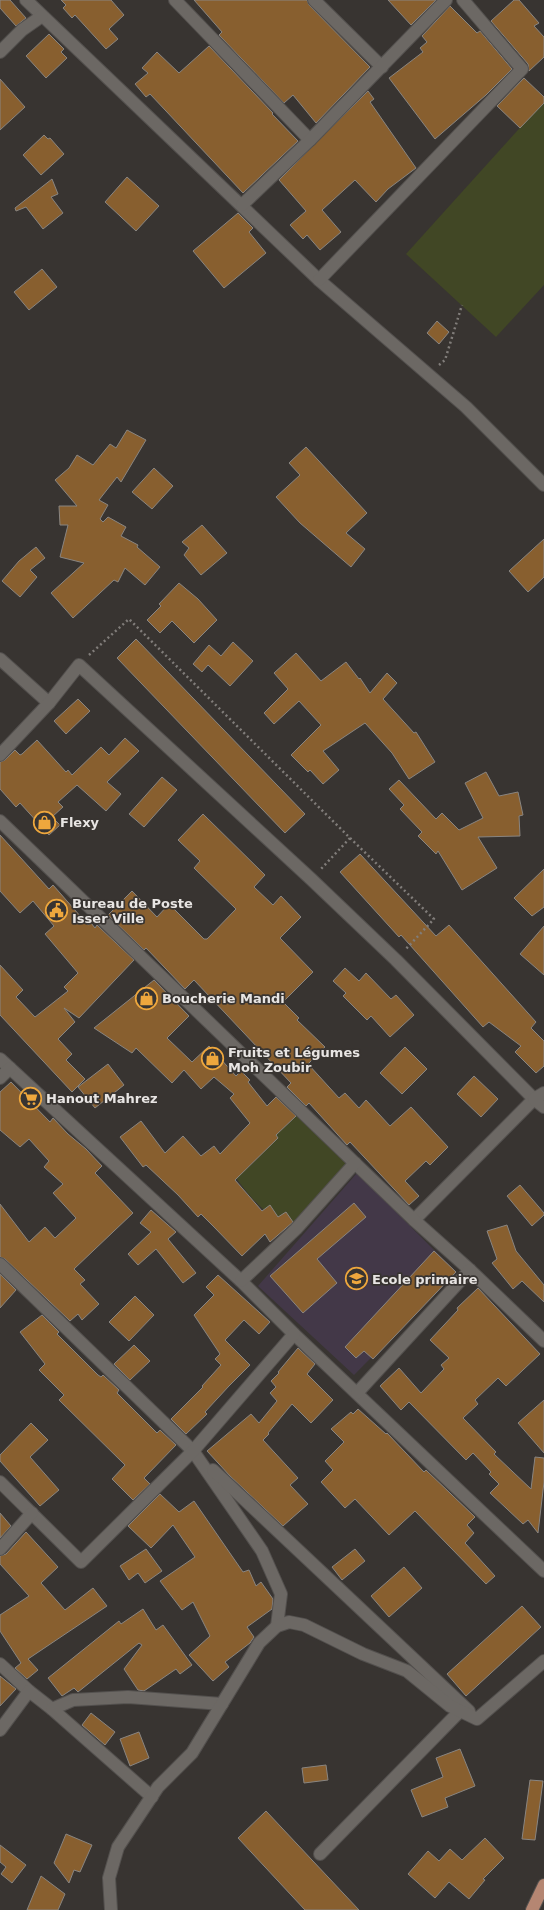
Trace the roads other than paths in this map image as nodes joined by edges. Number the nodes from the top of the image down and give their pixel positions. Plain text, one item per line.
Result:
1 (26, 0) edge
2 (175, 0) edge
3 (314, 0) edge
4 (446, 0) edge
5 (463, 0) edge
6 (42, 16) junction
7 (0, 52) edge
8 (382, 67) junction
9 (310, 140) junction
10 (242, 205) junction
11 (319, 280) junction
12 (544, 485) edge
13 (0, 659) edge
14 (49, 703) junction
15 (0, 754) edge
16 (0, 821) edge
17 (0, 1059) edge
18 (10, 1068) junction
19 (0, 1078) edge
20 (539, 1096) edge
21 (544, 1107) edge
22 (355, 1163) junction
23 (414, 1220) junction
24 (0, 1264) edge
25 (470, 1270) junction
26 (241, 1281) junction
27 (294, 1334) junction
28 (544, 1341) edge
29 (357, 1393) junction
30 (193, 1452) junction
31 (0, 1482) edge
32 (32, 1513) junction
33 (0, 1549) edge
34 (544, 1570) edge
35 (277, 1626) junction
36 (544, 1661) edge
37 (0, 1664) edge
38 (29, 1691) junction
39 (222, 1704) junction
40 (52, 1709) junction
41 (460, 1711) junction
42 (477, 1719) junction
43 (0, 1730) edge
44 (152, 1797) junction
45 (320, 1854) dead end
46 (544, 1885) edge
47 (111, 1910) edge
48 (532, 1910) edge

1 - 6 street
2 - 9 street
3 - 8 street
4 - 8 street
5 - 11 street
6 - 7 street
6 - 10 street
8 - 9 street
9 - 10 street
10 - 11 street
11 - 12 street
13 - 14 street
14 - 15 street
14 - 20 street
16 - 22 street
17 - 18 street
18 - 19 street
18 - 26 street
20 - 21 street
20 - 23 street
22 - 23 street
22 - 26 street
23 - 25 street
24 - 30 street
25 - 28 street
25 - 29 street
26 - 27 street
27 - 29 street
27 - 30 street
29 - 34 street
30 - 32 street
30 - 35 street
30 - 42 street
31 - 32 street
32 - 33 street
35 - 39 street
35 - 41 street
36 - 42 street
37 - 38 street
38 - 40 street
38 - 43 street
39 - 40 street
39 - 44 street
40 - 44 street
41 - 42 street
41 - 45 street
44 - 47 street
46 - 48 main road

